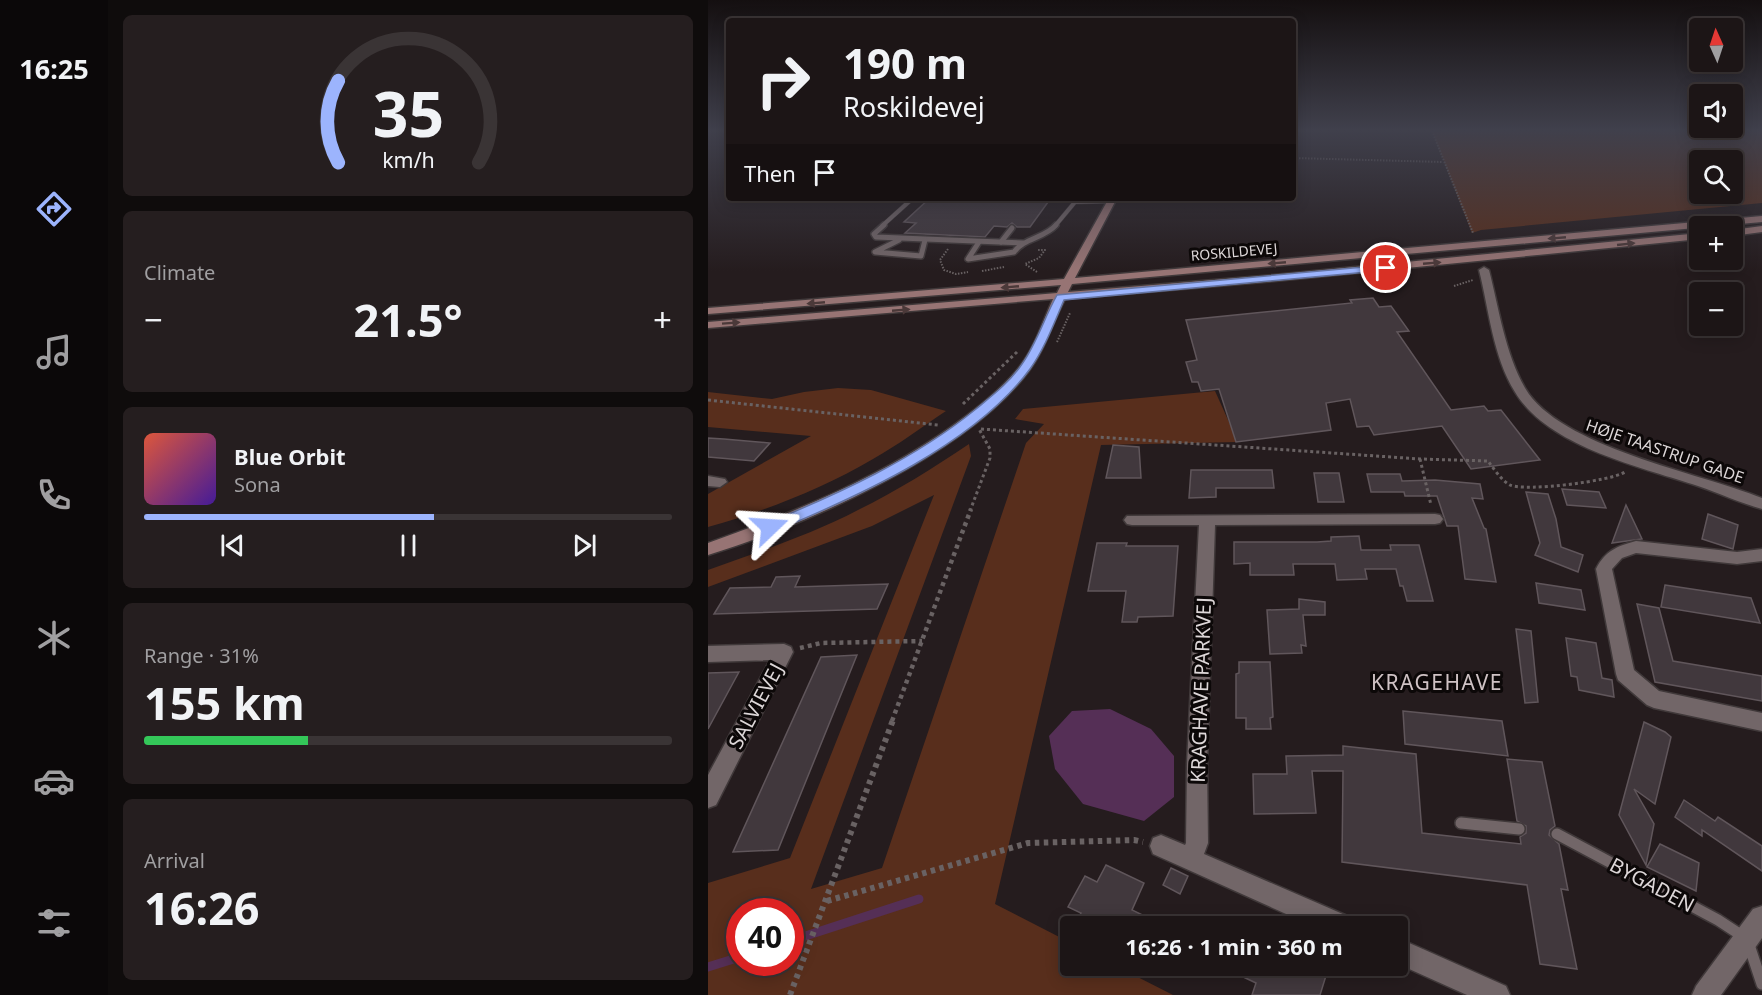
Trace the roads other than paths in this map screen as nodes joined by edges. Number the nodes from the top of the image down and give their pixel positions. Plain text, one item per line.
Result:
1 (910, 201) edge
2 (1077, 201) edge
3 (1111, 201) edge
4 (1762, 219) edge
5 (1012, 228) dead end
6 (1762, 230) edge
7 (1743, 232) edge
8 (1689, 237) edge
9 (901, 240) junction
10 (925, 240) junction
11 (979, 242) junction
12 (1001, 242) junction
13 (1023, 243) junction
14 (1484, 273) road end
15 (1069, 282) junction
16 (1060, 297) junction
17 (708, 311) edge
18 (708, 325) edge
19 (1762, 504) edge
20 (1435, 519) road end
21 (1132, 520) dead end
22 (1207, 520) junction
23 (708, 549) edge
24 (1762, 555) edge
25 (708, 654) edge
26 (1762, 722) edge
27 (708, 797) edge
28 (1461, 823) dead end
29 (1519, 829) dead end
30 (1557, 834) dead end
31 (1161, 846) road end
32 (1191, 859) junction
33 (1318, 916) edge
34 (1762, 918) edge
35 (1747, 939) junction
36 (1408, 955) edge
37 (1762, 984) edge
38 (1497, 995) edge
39 (1705, 995) edge

1 - 9 lane
2 - 13 lane
3 - 15 main road
4 -> 15 main road, ROSKILDEVEJ
5 - 12 lane
6 - 7 main road
16 -> 8 main road, ROSKILDEVEJ
9 - 10 lane
9 - 10 lane
10 - 11 lane
11 - 12 lane
11 - 13 lane
12 - 13 lane
14 - 19 street, HØJE TAASTRUP GADE
15 - 16 main road
15 -> 17 main road, ROSKILDEVEJ
18 -> 16 main road, ROSKILDEVEJ
16 - 23 main road
20 - 22 street
21 - 22 street
22 - 32 street, KRAGHAVE PARKVEJ
24 - 26 street
25 - 27 street, SALVIEVEJ
28 - 29 lane
30 - 35 lane, BYGADEN
31 - 32 street
32 - 33 street
34 - 35 street
35 - 37 lane
35 - 39 street
36 - 38 street

